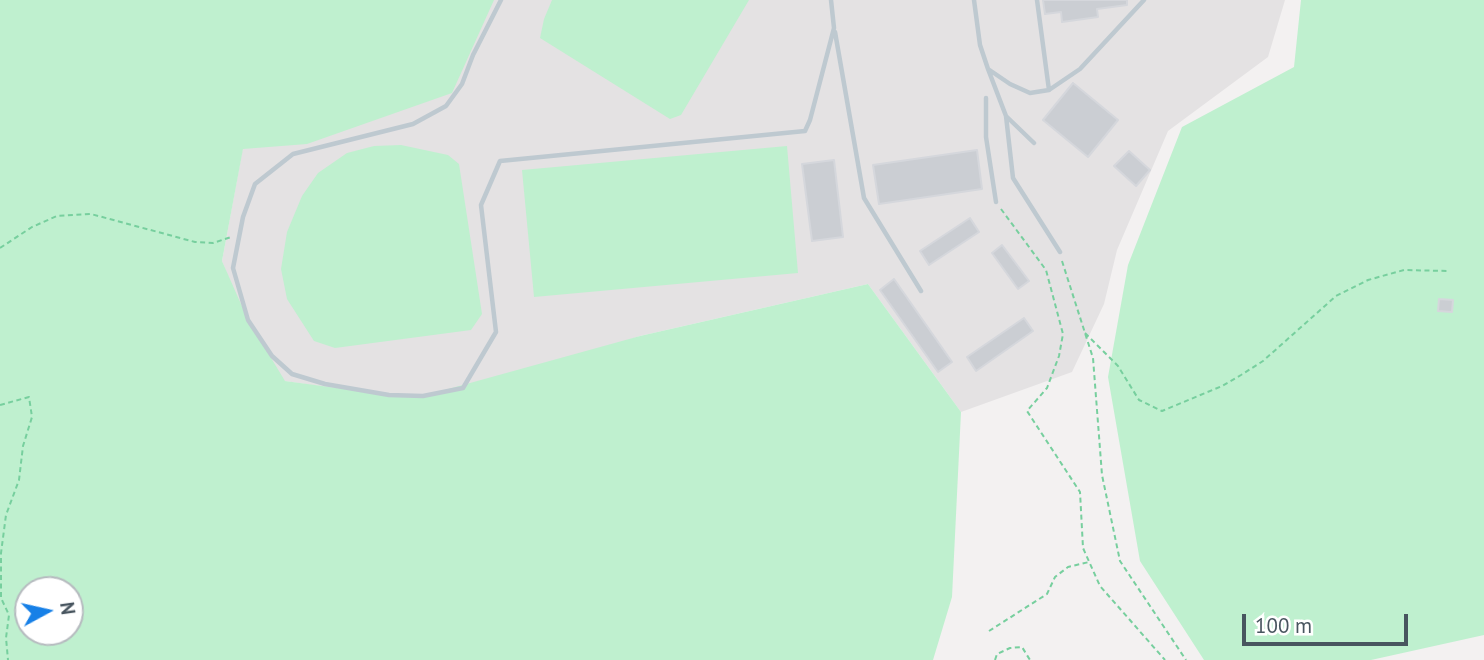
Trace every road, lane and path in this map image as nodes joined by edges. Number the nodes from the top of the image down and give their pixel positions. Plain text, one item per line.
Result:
1 (501, 0) edge
2 (831, 0) edge
3 (974, 0) edge
4 (1037, 0) edge
5 (1144, 0) edge
6 (834, 28) junction
7 (988, 69) junction
8 (1049, 90) junction
9 (986, 98) dead end
10 (1006, 116) junction
11 (1034, 143) dead end
12 (996, 202) joint
13 (240, 233) junction
14 (0, 248) edge
15 (1059, 252) joint
16 (1447, 271) dead end
17 (921, 291) dead end
18 (1085, 334) junction
19 (0, 405) edge
20 (1090, 562) junction
21 (989, 631) dead end
22 (8, 660) edge
23 (995, 660) edge
24 (1030, 660) edge
25 (1165, 660) edge
26 (1186, 660) edge

1 - 13 lane
2 - 6 lane
3 - 7 lane
4 - 8 lane
5 - 8 lane
6 - 13 lane
6 - 17 lane
7 - 8 lane
7 - 10 lane
9 - 12 lane
10 - 11 lane
10 - 15 lane
12 - 20 path
13 - 14 path
15 - 18 path
16 - 18 path
18 - 26 path
19 - 22 path
20 - 21 path
20 - 25 path
23 - 24 path

